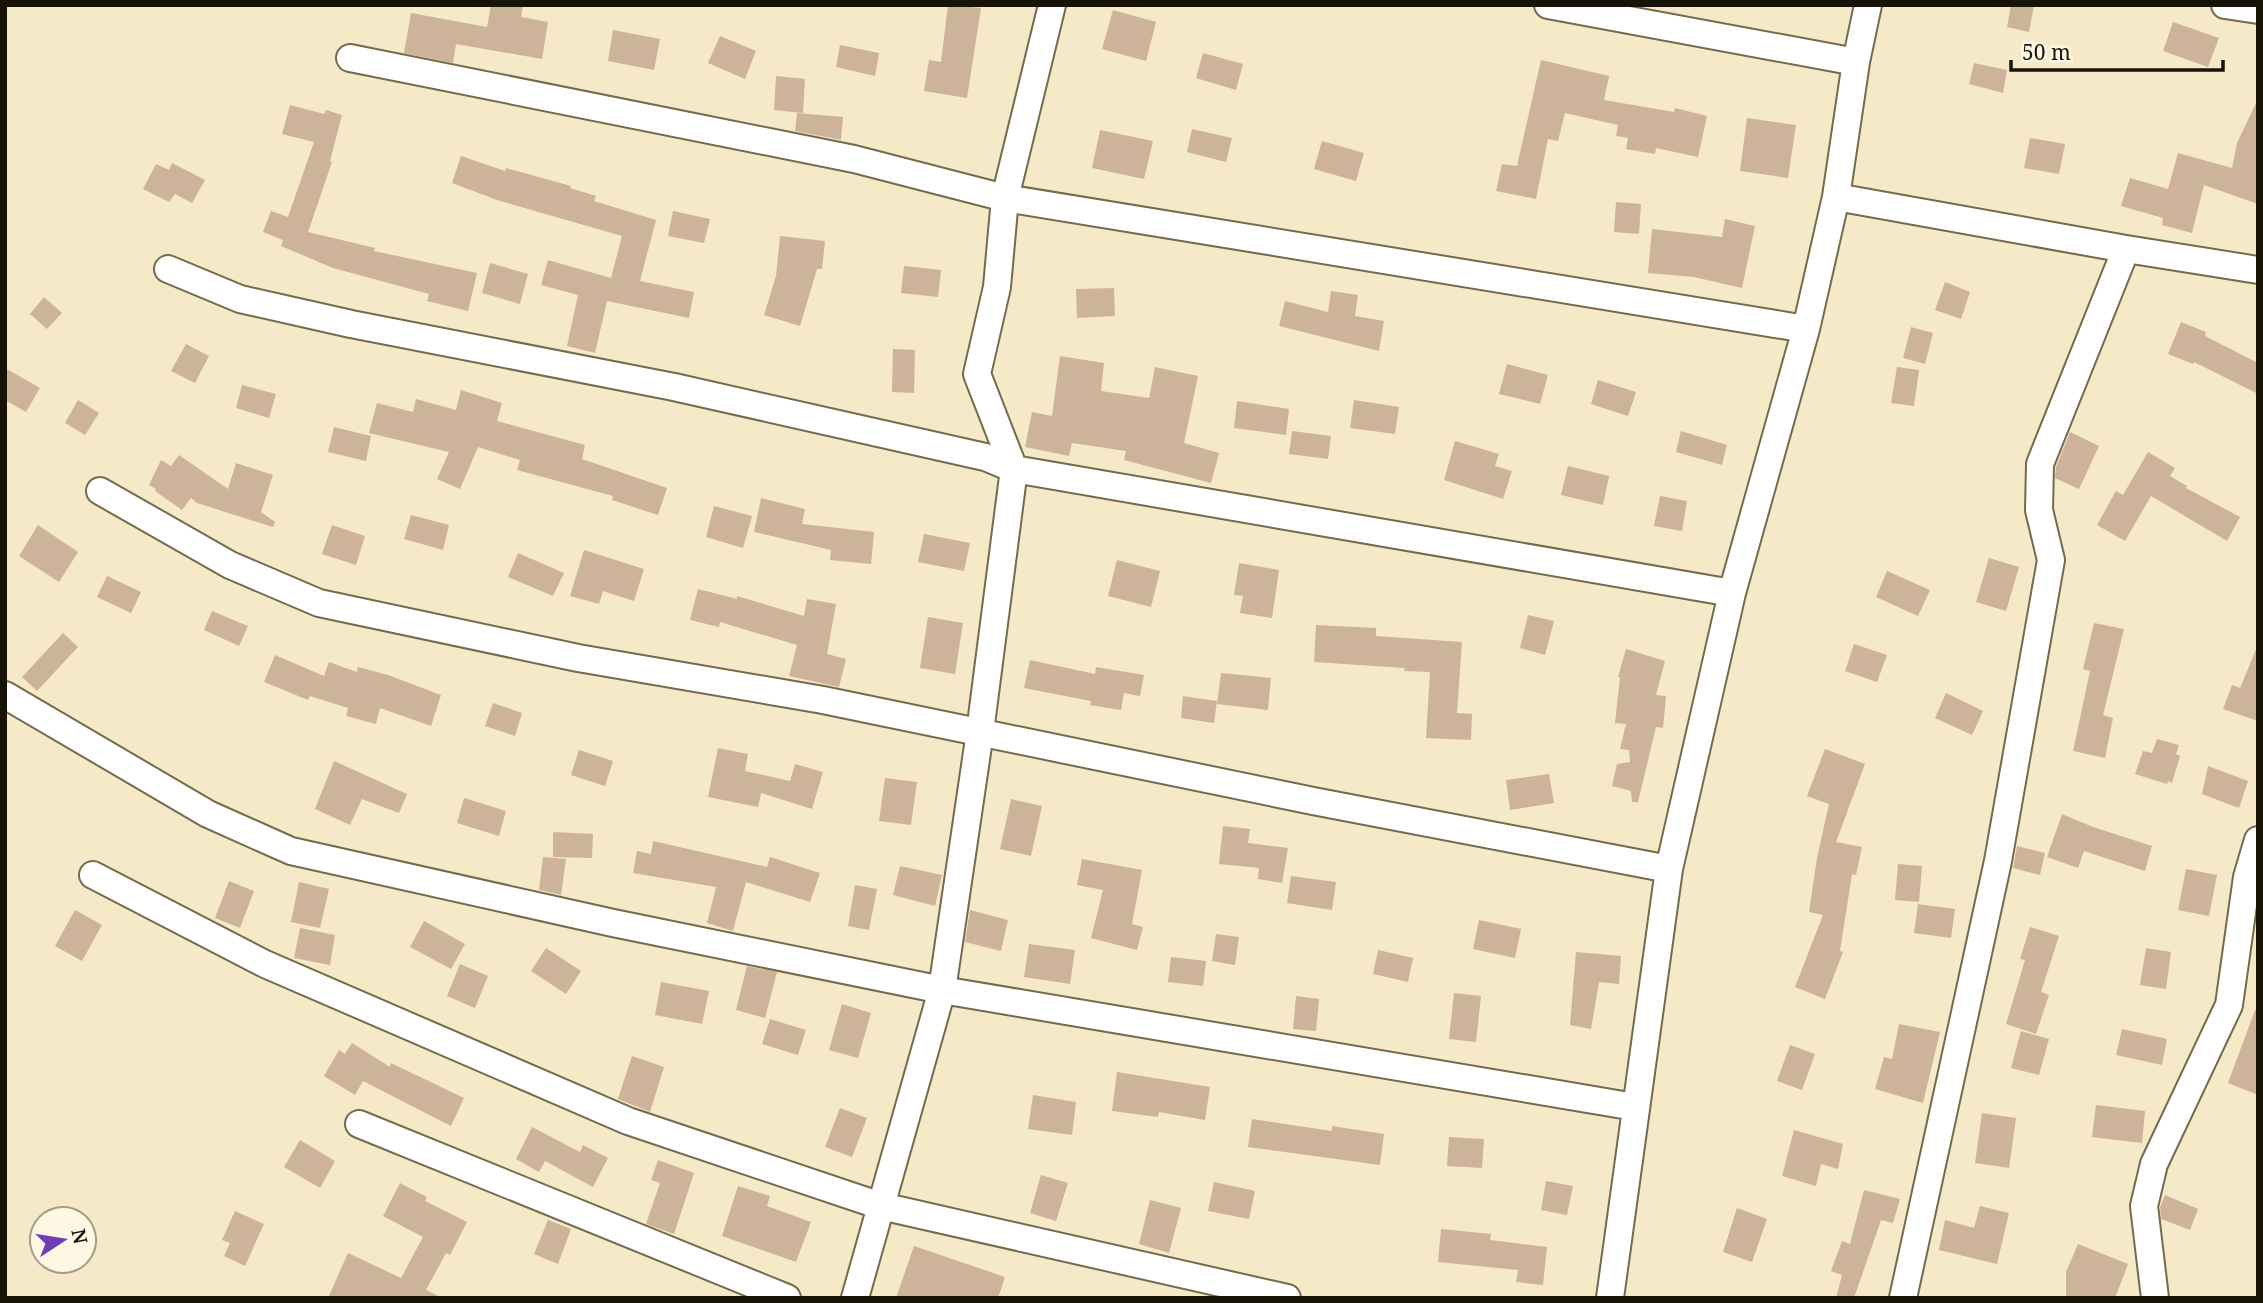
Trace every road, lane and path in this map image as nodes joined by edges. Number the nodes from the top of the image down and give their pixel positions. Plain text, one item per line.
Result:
1 (1052, 5) edge
2 (1548, 5) edge
3 (1868, 5) edge
4 (2225, 5) edge
5 (2258, 10) edge
6 (350, 58) dead end
7 (1856, 62) junction
8 (1836, 197) junction
9 (1005, 198) junction
10 (2126, 249) junction
11 (168, 270) dead end
12 (2258, 270) edge
13 (1806, 329) junction
14 (1014, 469) junction
15 (100, 491) dead end
16 (1732, 593) junction
17 (5, 695) edge
18 (980, 732) junction
19 (2258, 840) edge
20 (1669, 869) junction
21 (93, 875) dead end
22 (942, 989) junction
23 (1635, 1107) junction
24 (359, 1125) dead end
25 (881, 1206) junction
26 (787, 1298) edge
27 (855, 1298) edge
28 (1287, 1298) edge
29 (1609, 1298) edge
30 (1903, 1298) edge
31 (2155, 1298) edge

1 - 9 street
2 - 7 street
3 - 7 street
4 - 5 street
6 - 9 street
7 - 8 street
8 - 10 street
8 - 13 street
9 - 13 street
9 - 14 street
10 - 12 street
10 - 30 street
11 - 14 street
13 - 16 street
14 - 16 street
14 - 18 street
15 - 18 street
16 - 20 street
17 - 22 street
18 - 20 street
18 - 22 street
19 - 31 street
20 - 23 street
21 - 25 street
22 - 23 street
22 - 25 street
23 - 29 street
24 - 26 street
25 - 27 street
25 - 28 street

